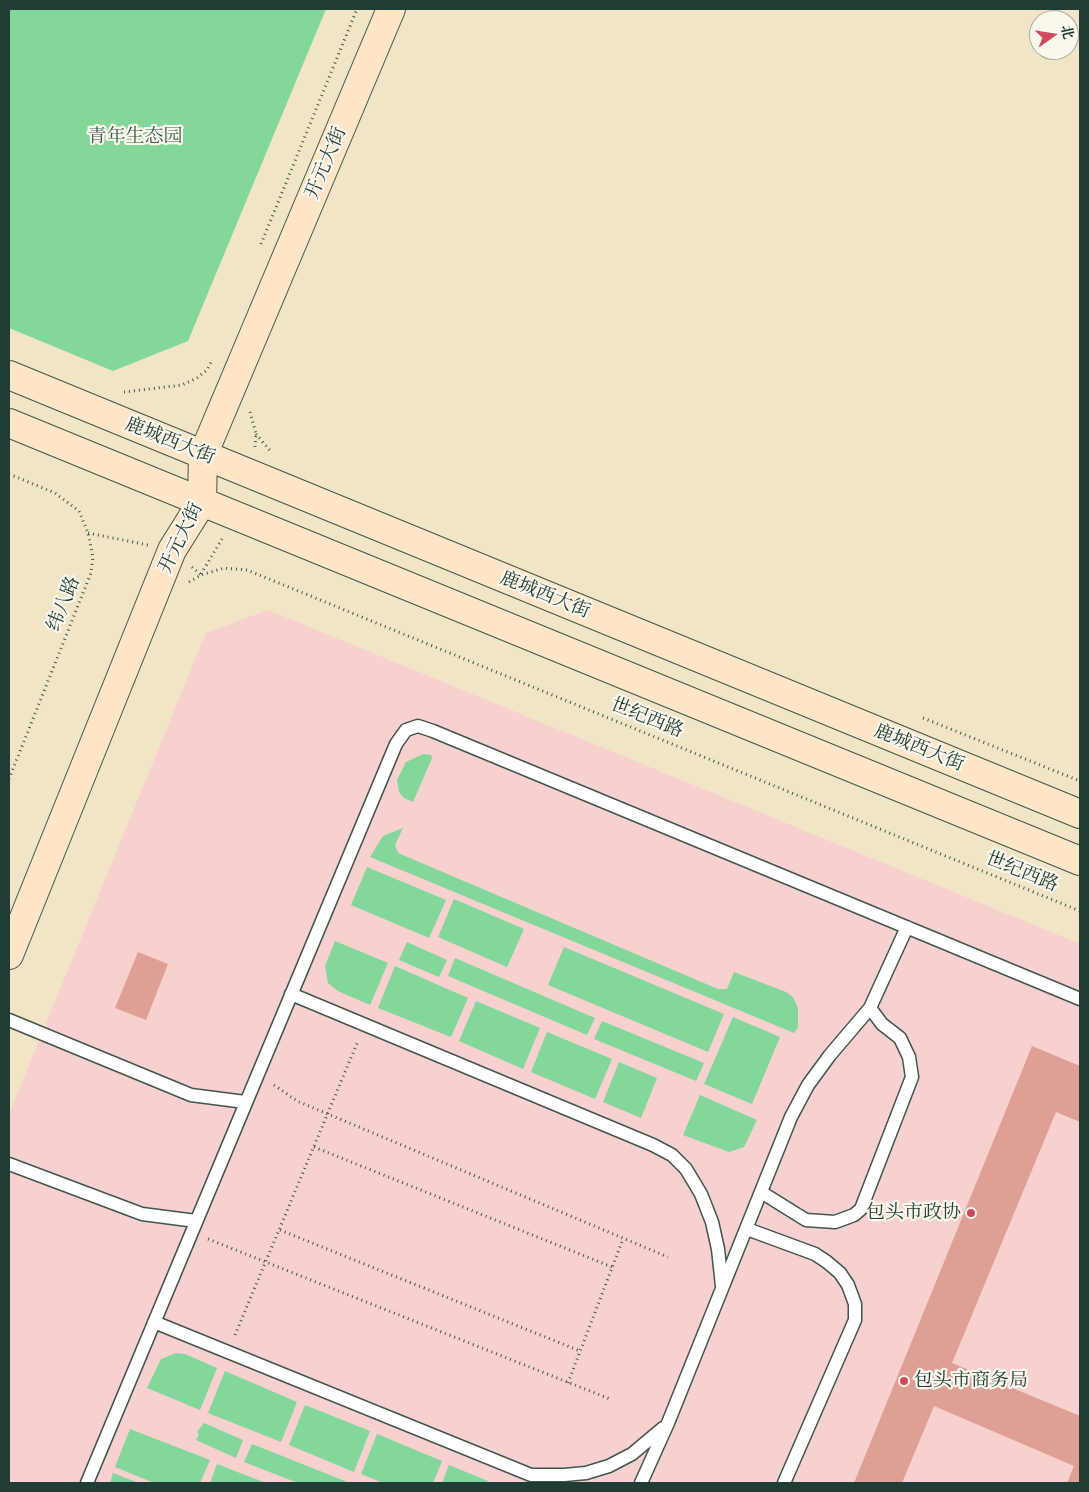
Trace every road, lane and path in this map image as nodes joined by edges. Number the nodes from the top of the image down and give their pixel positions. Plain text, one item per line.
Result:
1 (357, 9) edge
2 (391, 9) edge
3 (257, 253) dead end
4 (214, 357) dead end
5 (9, 376) edge
6 (116, 392) dead end
7 (9, 423) edge
8 (204, 455) junction
9 (9, 474) edge
10 (202, 502) junction
11 (201, 575) dead end
12 (9, 779) edge
13 (1080, 814) edge
14 (1080, 861) edge
15 (1080, 911) edge
16 (907, 927) junction
17 (9, 955) edge
18 (291, 994) junction
19 (1080, 999) edge
20 (870, 1008) junction
21 (9, 1020) edge
22 (365, 1024) junction
23 (272, 1083) dead end
24 (246, 1102) junction
25 (327, 1114) junction
26 (314, 1147) junction
27 (9, 1164) edge
28 (761, 1192) junction
29 (196, 1221) junction
30 (747, 1229) junction
31 (280, 1230) junction
32 (207, 1239) dead end
33 (623, 1239) junction
34 (668, 1257) dead end
35 (266, 1262) junction
36 (612, 1267) junction
37 (722, 1291) junction
38 (154, 1322) junction
39 (580, 1351) junction
40 (228, 1353) junction
41 (568, 1383) junction
42 (610, 1400) dead end
43 (668, 1423) junction
44 (87, 1483) edge
45 (641, 1483) edge
46 (784, 1483) edge

1 - 3 path
2 - 8 main road, 开元大街
4 - 6 path
5 - 8 main road, 鹿城西大街
7 - 10 main road
8 - 10 main road, 开元大街
8 - 13 main road, 鹿城西大街
9 - 12 path, 纬八路
10 - 14 main road
10 - 17 main road, 开元大街
11 - 15 path, 世纪西路
16 - 18 lane
16 - 19 lane
16 - 20 lane
18 - 22 lane
18 - 24 lane
20 - 28 lane
20 - 28 lane
21 - 24 lane
22 - 25 path
22 - 37 lane
23 - 25 path
24 - 29 lane
25 - 26 path
25 - 33 path
26 - 31 path
26 - 36 path
27 - 29 lane
28 - 30 lane
29 - 38 lane
30 - 37 lane
30 - 46 lane
31 - 35 path
31 - 39 path
32 - 35 path
33 - 34 path
33 - 36 path
35 - 40 path
35 - 41 path
36 - 39 path
37 - 43 lane
38 - 40 lane
38 - 44 lane
39 - 41 path
40 - 43 lane
41 - 42 path
43 - 45 lane

